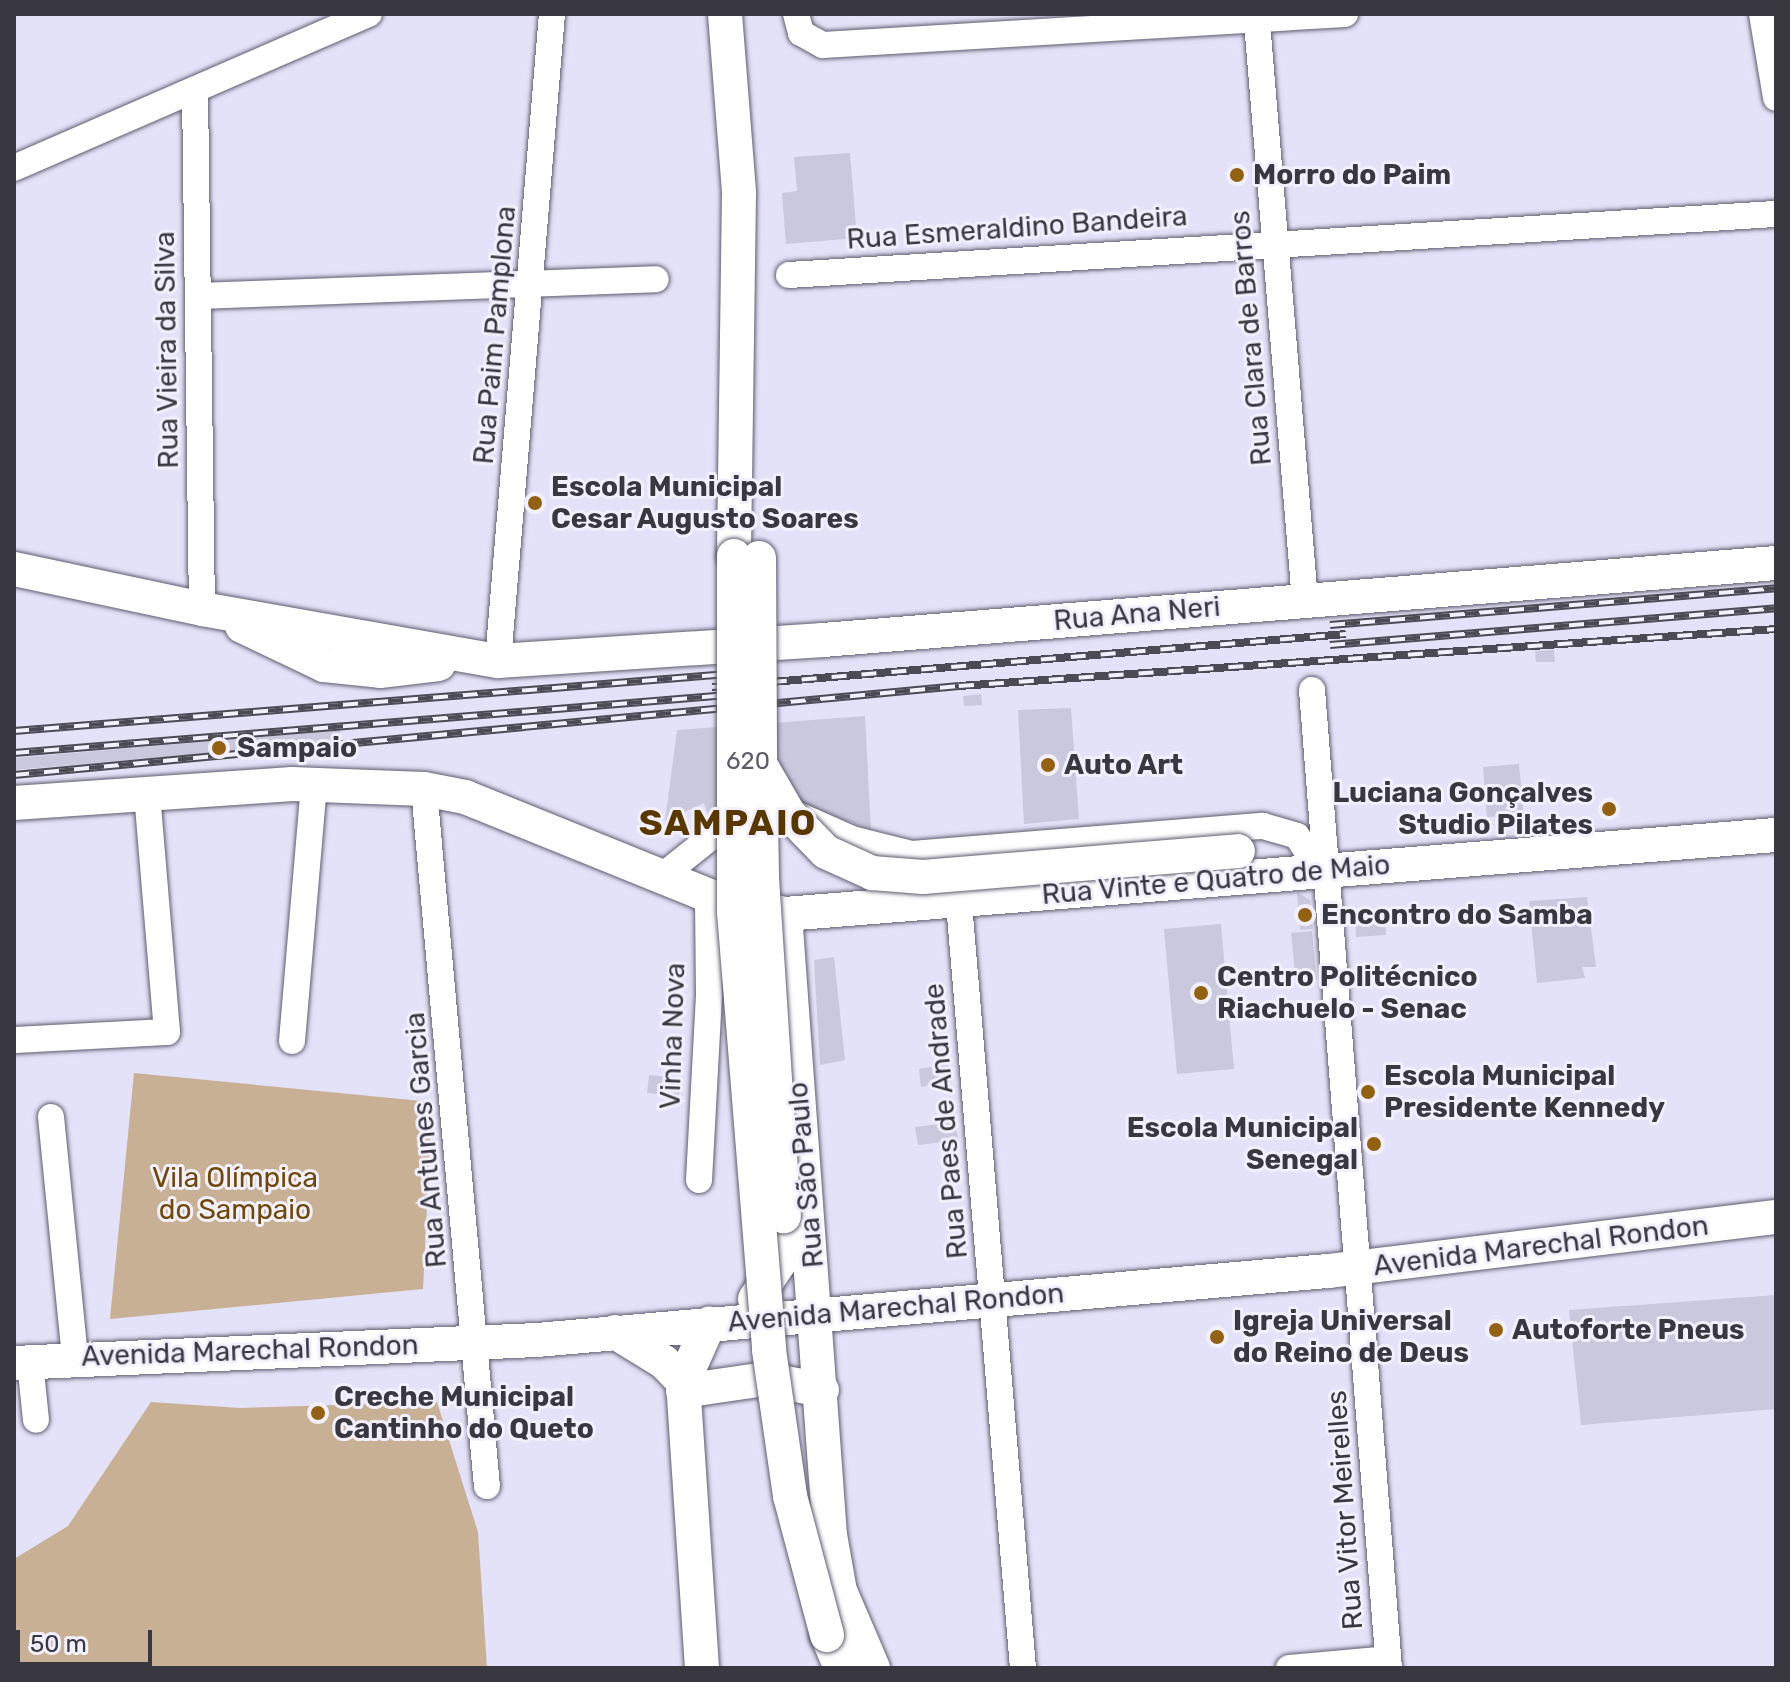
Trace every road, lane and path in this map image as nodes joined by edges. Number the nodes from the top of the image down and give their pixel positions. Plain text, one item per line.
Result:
1 (369, 14) edge
2 (552, 14) edge
3 (725, 14) edge
4 (796, 14) edge
5 (1345, 14) edge
6 (1762, 14) edge
7 (1257, 22) junction
8 (195, 90) junction
9 (1776, 98) edge
10 (14, 168) edge
11 (1776, 214) edge
12 (1275, 244) junction
13 (789, 275) dead end
14 (656, 279) dead end
15 (533, 284) junction
16 (198, 296) junction
17 (746, 557) junction
18 (1776, 563) edge
19 (14, 569) edge
20 (1305, 601) junction
21 (208, 610) junction
22 (488, 660) junction
23 (1312, 690) dead end
24 (760, 764) junction
25 (314, 784) junction
26 (424, 789) junction
27 (147, 792) junction
28 (14, 803) edge
29 (1776, 835) edge
30 (1319, 862) junction
31 (661, 877) junction
32 (708, 895) junction
33 (959, 903) junction
34 (785, 914) junction
35 (14, 1040) edge
36 (292, 1041) dead end
37 (51, 1117) dead end
38 (699, 1180) dead end
39 (1776, 1217) edge
40 (1359, 1268) junction
41 (995, 1299) junction
42 (817, 1316) junction
43 (716, 1324) junction
44 (615, 1332) junction
45 (477, 1342) junction
46 (75, 1359) junction
47 (22, 1363) edge
48 (683, 1387) junction
49 (822, 1390) junction
50 (36, 1420) dead end
51 (487, 1486) dead end
52 (831, 1653) edge
53 (704, 1660) edge
54 (1389, 1664) edge
55 (873, 1668) edge
56 (1023, 1668) edge
57 (1289, 1668) edge

1 - 8 street
2 - 15 street, Rua Paim Pamplona
3 - 17 main road
4 - 7 street
5 - 7 street
6 - 9 street
7 - 12 street, Rua Clara de Barros
8 - 10 street
8 - 16 street, Rua Vieira da Silva
11 - 12 street, Rua Esmeraldino Bandeira
12 - 13 street, Rua Esmeraldino Bandeira
12 - 20 street, Rua Clara de Barros
14 - 15 street
15 - 16 street
15 - 22 street, Rua Paim Pamplona
16 - 21 street, Rua Vieira da Silva
17 - 24 main road, bridge
17 - 52 main road, bridge
18 - 20 main road, Rua Ana Neri
19 - 21 main road, Rua Ana Neri
20 - 22 main road, Rua Ana Neri
21 - 22 main road, Rua Ana Neri
23 - 30 street, Rua Vitor Meirelles
24 - 30 main road, bridge
24 - 43 main road, bridge
25 - 26 main road, Rua Vinte e Quatro de Maio
25 - 27 main road, Rua Vinte e Quatro de Maio
25 - 36 street
26 - 31 main road, Rua Vinte e Quatro de Maio
26 - 45 street, Rua Antunes Garcia
27 - 28 main road, Rua Vinte e Quatro de Maio
27 - 35 street
29 - 30 main road, Rua Vinte e Quatro de Maio
30 - 31 street, Rua Vinte e Quatro de Maio
30 - 33 main road, Rua Vinte e Quatro de Maio
30 - 40 street, Rua Vitor Meirelles
31 - 32 main road, Rua Vinte e Quatro de Maio
32 - 34 main road, Rua Vinte e Quatro de Maio
32 - 38 street, Vinha Nova
33 - 34 main road, Rua Vinte e Quatro de Maio
33 - 41 street, Rua Paes de Andrade
34 - 42 main road, Rua São Paulo
37 - 46 street
39 - 40 main road, Avenida Marechal Rondon
40 - 41 main road, Avenida Marechal Rondon
40 - 54 street, Rua Vitor Meirelles
41 - 42 main road, Avenida Marechal Rondon
41 - 56 street, Rua Paes de Andrade
42 - 43 main road, Avenida Marechal Rondon
42 - 49 main road, Rua São Paulo
43 - 44 main road, Avenida Marechal Rondon
43 - 48 main road
44 - 45 main road, Avenida Marechal Rondon
44 - 48 main road
45 - 46 main road, Avenida Marechal Rondon
45 - 51 street, Rua Antunes Garcia
46 - 47 main road, Avenida Marechal Rondon
47 - 50 street
48 - 49 main road
48 - 53 main road
49 - 55 main road, Rua São Paulo
54 - 57 street

